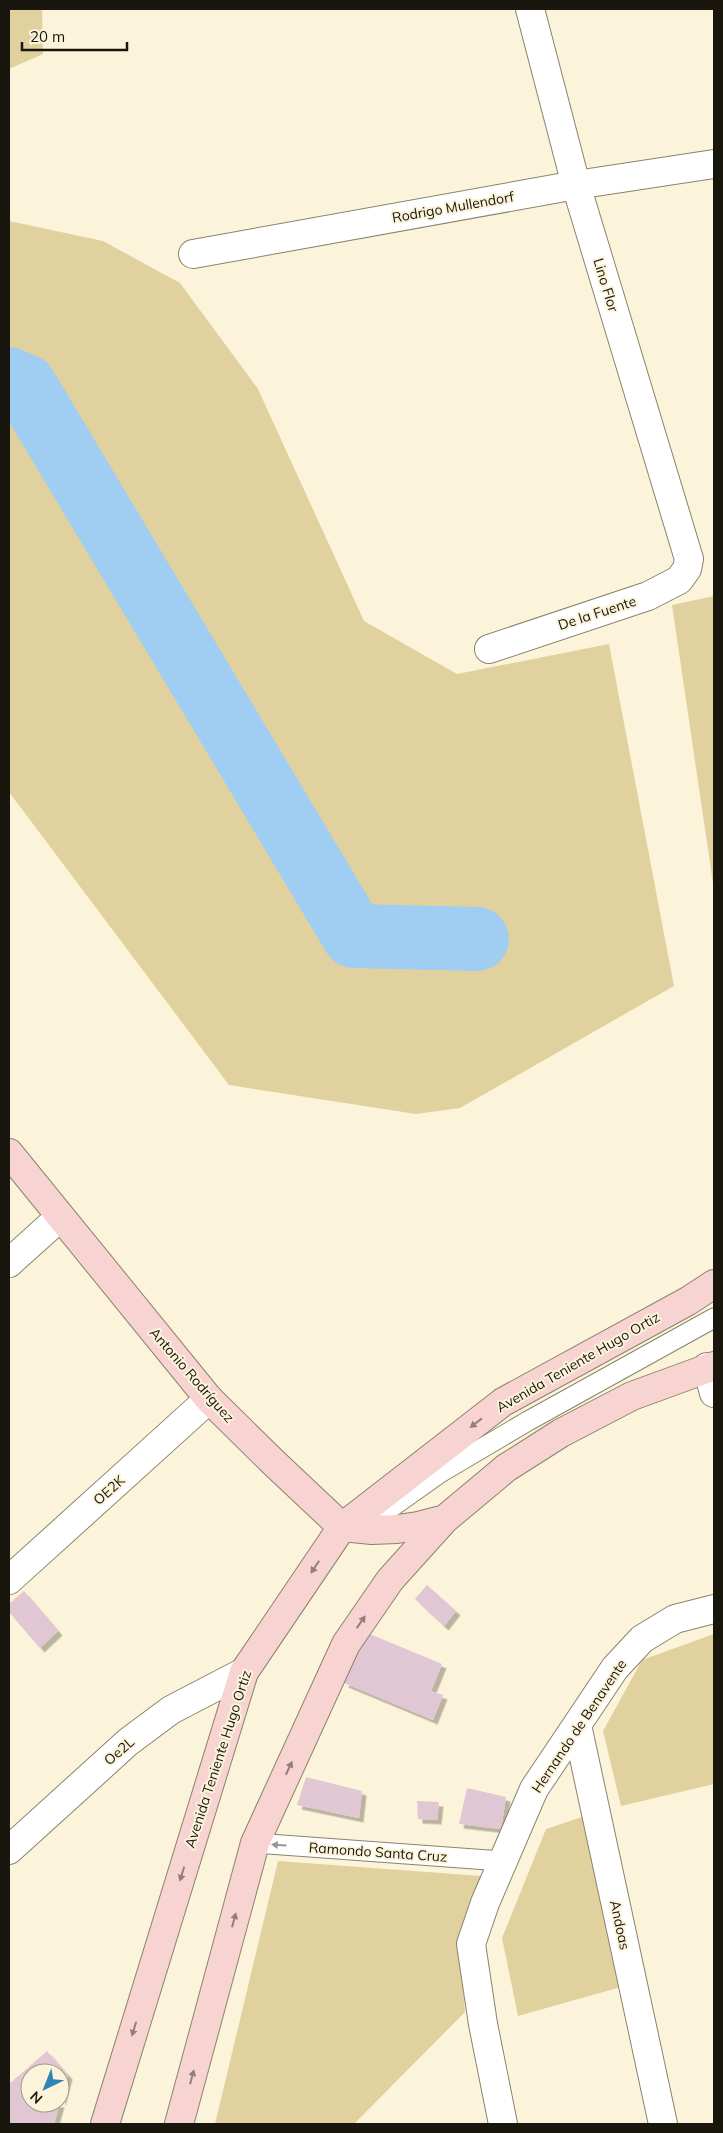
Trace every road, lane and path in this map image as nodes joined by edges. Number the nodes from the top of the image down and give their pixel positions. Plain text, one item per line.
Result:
1 (530, 9) edge
2 (714, 164) edge
3 (576, 184) junction
4 (193, 254) dead end
5 (689, 559) joint
6 (490, 649) dead end
7 (9, 1153) edge
8 (60, 1217) junction
9 (9, 1263) edge
10 (714, 1284) edge
11 (714, 1318) edge
12 (711, 1366) edge
13 (714, 1393) edge
14 (209, 1399) junction
15 (445, 1519) junction
16 (342, 1527) junction
17 (9, 1580) edge
18 (714, 1608) edge
19 (244, 1672) junction
20 (577, 1725) junction
21 (255, 1843) junction
22 (9, 1850) edge
23 (502, 1861) junction
24 (105, 2124) edge
25 (179, 2124) edge
26 (504, 2124) edge
27 (664, 2124) edge

1 - 3 street, Lino Flor
2 - 3 street, Rodrigo Mullendorf
3 - 4 street, Rodrigo Mullendorf
3 - 5 street, Lino Flor
5 - 6 street, De la Fuente
7 - 8 main road, Antonio Rodríguez
8 - 9 street
8 - 14 main road, Antonio Rodríguez
10 -> 16 main road, Avenida Teniente Hugo Ortiz
11 - 16 lane
12 - 13 street
12 - 15 main road
14 - 16 main road, Antonio Rodríguez
14 - 17 street, OE2K
15 - 16 main road
21 -> 15 main road
16 -> 19 main road, Avenida Teniente Hugo Ortiz
18 - 20 street, Hernando de Benavente
19 - 22 street, Oe2L
19 -> 24 main road, Avenida Teniente Hugo Ortiz
20 - 23 street, Hernando de Benavente
20 - 27 street, Andoas
23 -> 21 lane, Ramondo Santa Cruz
25 -> 21 main road
23 - 26 street, Hernando de Benavente

